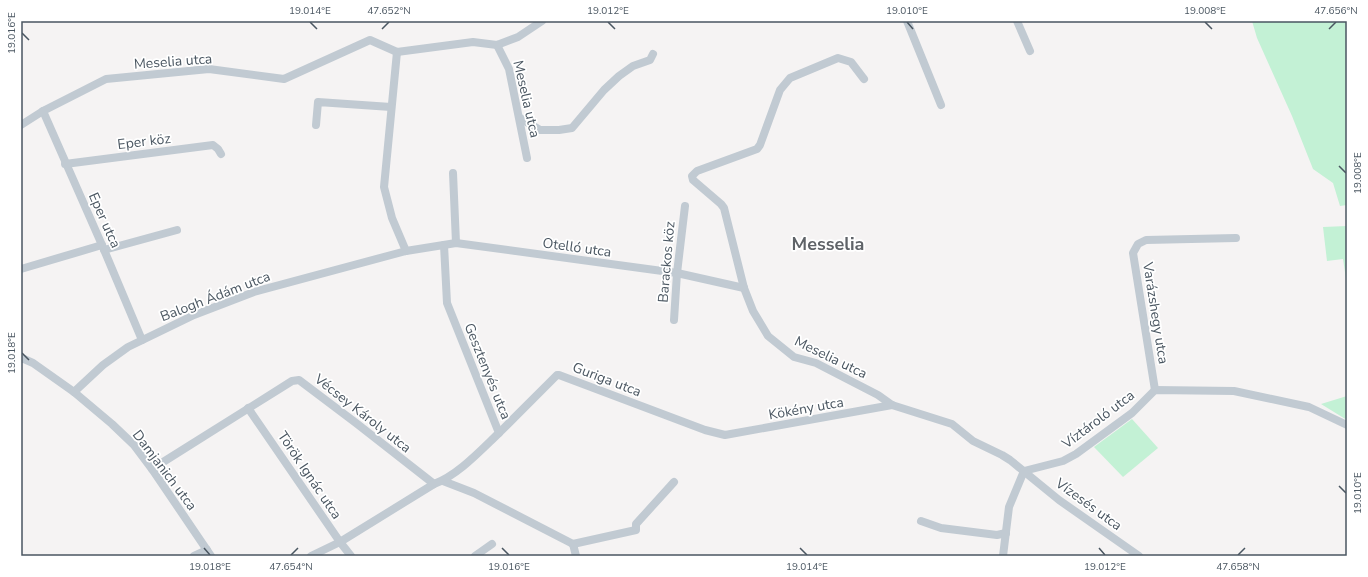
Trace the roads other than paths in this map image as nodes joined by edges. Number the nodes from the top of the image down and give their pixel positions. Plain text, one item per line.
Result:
1 (542, 21) edge
2 (908, 21) edge
3 (1017, 21) edge
4 (498, 45) junction
5 (1030, 51) dead end
6 (397, 52) junction
7 (653, 54) dead end
8 (864, 79) dead end
9 (941, 105) dead end
10 (391, 107) junction
11 (43, 111) junction
12 (520, 118) junction
13 (21, 125) edge
14 (316, 125) dead end
15 (221, 154) dead end
16 (527, 158) dead end
17 (65, 164) junction
18 (453, 173) dead end
19 (685, 206) dead end
20 (177, 230) dead end
21 (1236, 238) dead end
22 (456, 243) junction
23 (444, 245) junction
24 (103, 247) junction
25 (406, 251) junction
26 (21, 269) edge
27 (677, 273) junction
28 (744, 288) junction
29 (674, 320) dead end
30 (142, 340) junction
31 (21, 359) edge
32 (1155, 390) junction
33 (74, 392) junction
34 (892, 405) junction
35 (248, 408) junction
36 (1347, 425) edge
37 (499, 433) junction
38 (725, 435) joint
39 (152, 469) junction
40 (1024, 471) junction
41 (443, 481) junction
42 (674, 482) dead end
43 (434, 484) junction
44 (921, 521) dead end
45 (1006, 533) junction
46 (340, 542) junction
47 (492, 544) dead end
48 (573, 544) junction
49 (209, 553) edge
50 (194, 556) edge
51 (311, 556) edge
52 (352, 556) edge
53 (475, 556) edge
54 (576, 556) edge
55 (1003, 556) edge
56 (1140, 556) edge

1 - 4 street
2 - 9 street
3 - 5 street
4 - 6 street
4 - 12 street, Meselia utca
6 - 10 street
6 - 11 street, Meselia utca
7 - 12 street
8 - 28 street, Meselia utca
10 - 14 street
10 - 25 street
11 - 13 street, Meselia utca
11 - 17 street, Eper utca
12 - 16 street, Meselia utca
15 - 17 street, Eper köz
17 - 24 street, Eper utca
18 - 22 street
19 - 27 street, Barackos köz
20 - 24 street
21 - 32 street, Varázshegy utca
22 - 23 street, Otelló utca
22 - 27 street, Otelló utca
23 - 25 street, Otelló utca
23 - 37 street, Gesztenyés utca
24 - 26 street
24 - 30 street, Eper utca
25 - 30 street, Balogh Ádám utca
27 - 28 street, Otelló utca
27 - 29 street, Barackos köz
28 - 34 street, Meselia utca
30 - 33 street, Balogh Ádám utca
31 - 33 street, Damjanich utca
32 - 36 street, Víztároló utca
32 - 40 street, Víztároló utca
33 - 39 street, Damjanich utca
34 - 38 street, Kökény utca
34 - 40 street, Meselia utca
35 - 39 street, Vécsey Károly utca
35 - 43 street, Vécsey Károly utca
35 - 46 street, Török Ignác utca
37 - 38 street, Guriga utca
37 - 41 street, Gesztenyés utca
39 - 49 street, Damjanich utca
40 - 45 street
40 - 56 street, Vízesés utca
41 - 43 street, Gesztenyés utca
41 - 48 street
42 - 48 street
43 - 46 street, Gesztenyés utca
44 - 45 street
45 - 55 street
46 - 51 street, Gesztenyés utca
46 - 52 street, Török Ignác utca
47 - 53 street
48 - 54 street
49 - 50 street

